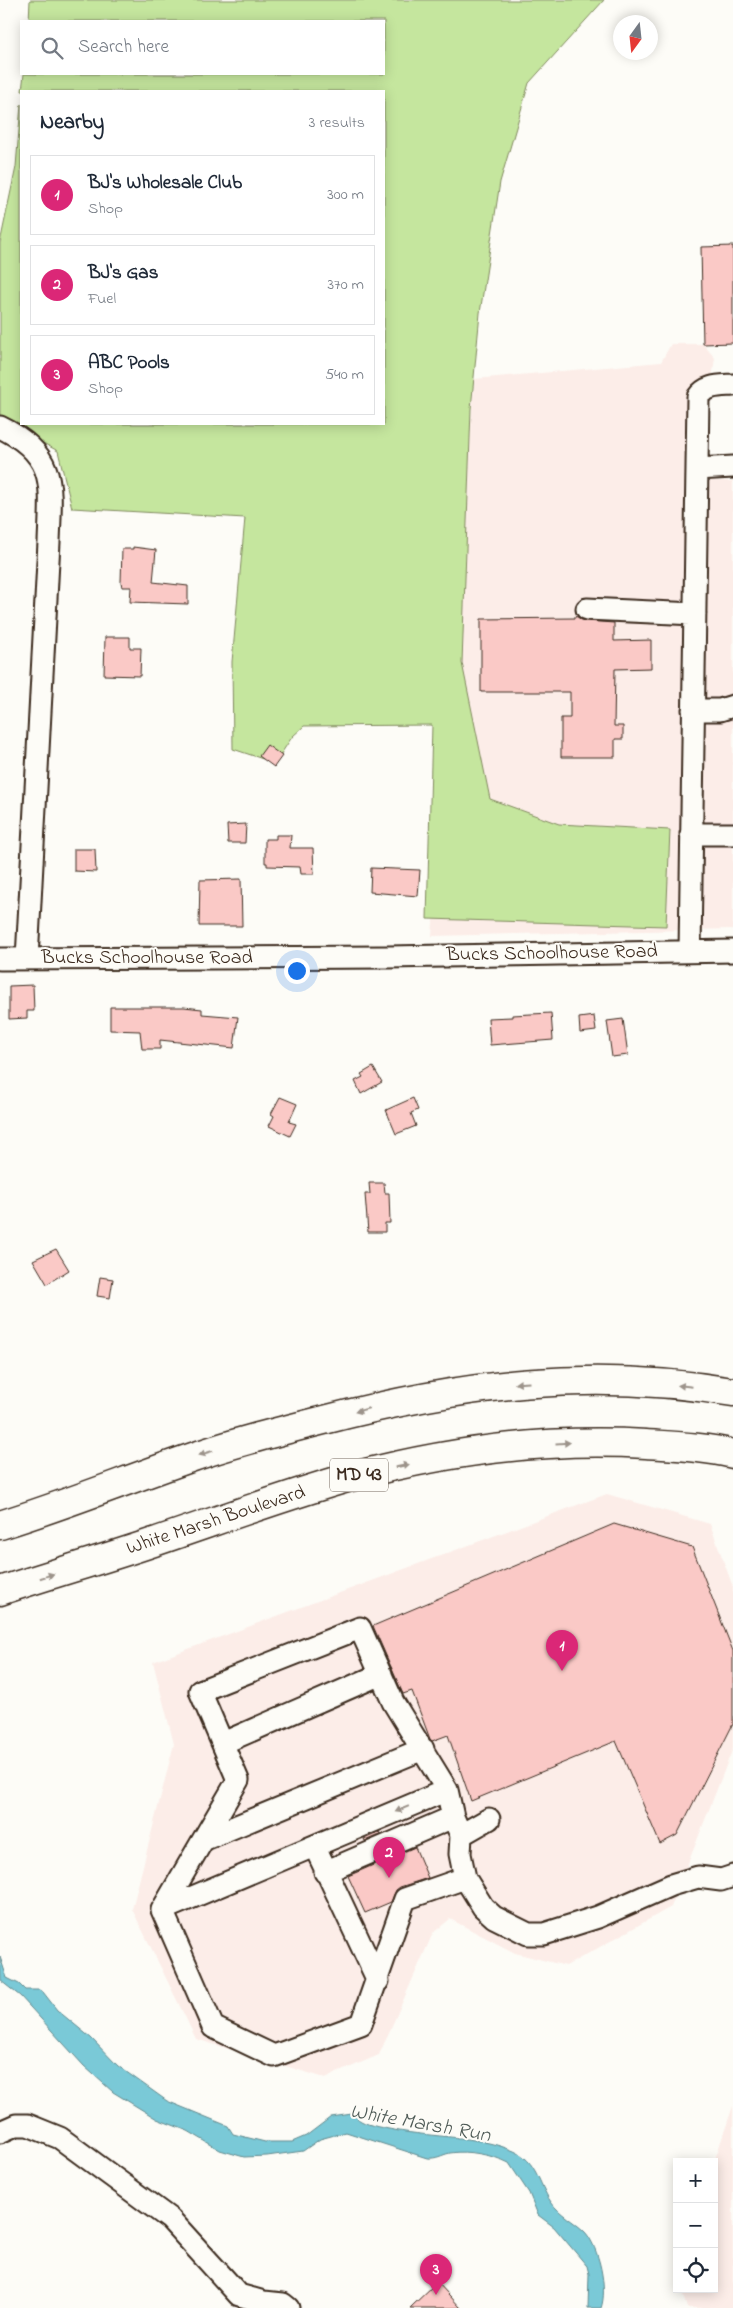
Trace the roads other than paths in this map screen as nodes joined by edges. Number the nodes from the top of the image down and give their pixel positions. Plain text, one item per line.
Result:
1 (733, 385) edge
2 (0, 427) edge
3 (733, 467) edge
4 (697, 469) junction
5 (588, 609) dead end
6 (695, 614) junction
7 (733, 706) edge
8 (693, 710) junction
9 (691, 834) junction
10 (733, 834) edge
11 (690, 951) junction
12 (733, 951) edge
13 (0, 959) edge
14 (27, 959) junction
15 (733, 1392) edge
16 (733, 1454) edge
17 (0, 1525) edge
18 (0, 1591) edge
19 (381, 1674) junction
20 (223, 1743) junction
21 (422, 1749) junction
22 (447, 1790) junction
23 (489, 1819) dead end
24 (457, 1826) junction
25 (203, 1840) junction
26 (314, 1847) junction
27 (326, 1872) junction
28 (733, 1876) edge
29 (465, 1878) junction
30 (162, 1910) junction
31 (378, 1981) junction
32 (0, 2132) edge
33 (288, 2308) edge

1 - 4 street
2 - 14 street, Bucks Schoolhouse Road
3 - 4 street
4 - 6 street
5 - 6 street
6 - 8 street
7 - 8 street
8 - 9 street
9 - 10 street
9 - 11 street
11 - 12 street, Bucks Schoolhouse Road
11 - 14 street, Bucks Schoolhouse Road
13 - 14 street
15 -> 17 highway
18 -> 16 highway, White Marsh Boulevard / MD 43
19 - 20 street
19 - 20 street
19 - 21 street
20 - 25 street
21 - 22 street
21 - 25 street
22 - 24 street
22 -> 26 street
23 - 24 street
24 - 27 street
24 - 29 street
25 - 30 street
26 - 27 street
26 - 30 street
27 - 31 street
28 - 29 street
29 - 31 street
30 - 31 street
32 - 33 street

